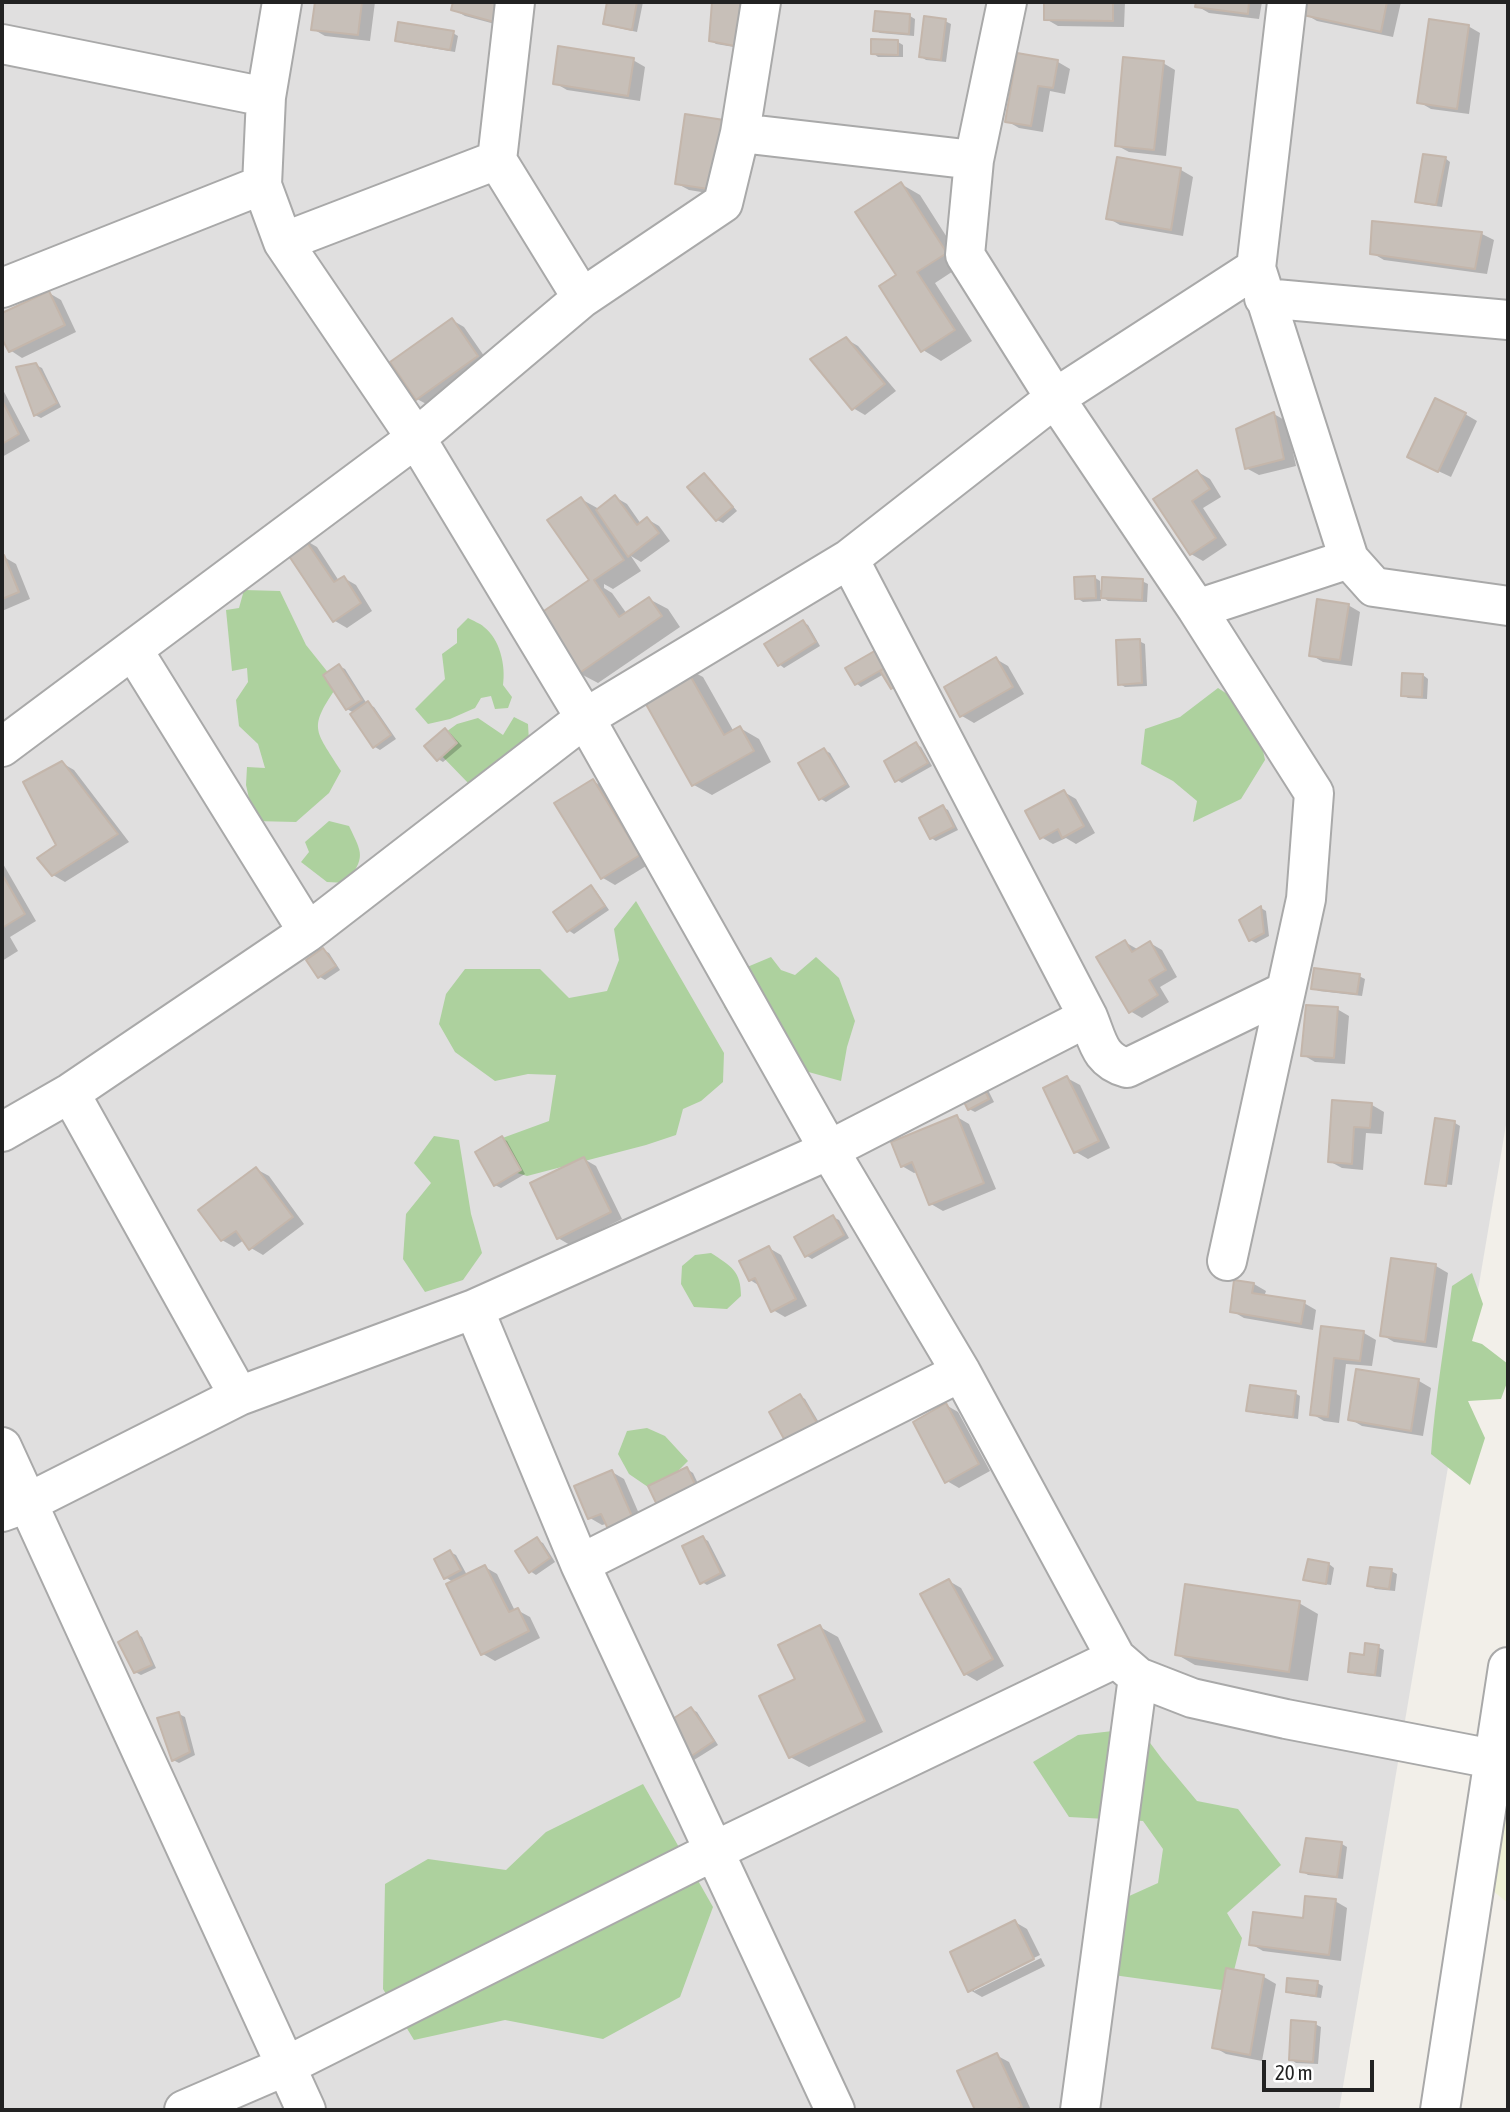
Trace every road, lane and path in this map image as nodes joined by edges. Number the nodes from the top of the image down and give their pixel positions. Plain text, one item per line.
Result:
1 (282, 2) edge
2 (515, 2) edge
3 (761, 2) edge
4 (1007, 2) edge
5 (1287, 2) edge
6 (2, 44) edge
7 (266, 97) junction
8 (740, 133) junction
9 (496, 160) junction
10 (974, 160) junction
11 (262, 185) junction
12 (284, 242) junction
13 (1260, 283) junction
14 (2, 288) edge
15 (582, 298) junction
16 (1508, 320) edge
17 (1055, 398) junction
18 (416, 438) junction
19 (849, 559) junction
20 (1349, 559) junction
21 (1508, 606) edge
22 (1197, 609) junction
23 (133, 650) junction
24 (584, 718) junction
25 (2, 747) edge
26 (309, 932) junction
27 (1286, 991) junction
28 (1088, 1017) junction
29 (70, 1093) junction
30 (2, 1132) edge
31 (829, 1150) junction
32 (1227, 1261) dead end
33 (474, 1309) junction
34 (961, 1372) junction
35 (239, 1396) junction
36 (2, 1447) edge
37 (15, 1507) edge
38 (580, 1564) junction
39 (1508, 1667) edge
40 (1127, 1668) junction
41 (1493, 1759) junction
42 (714, 1851) junction
43 (286, 2066) junction
44 (184, 2110) edge
45 (306, 2110) edge
46 (835, 2110) edge
47 (1080, 2110) edge
48 (1440, 2110) edge

1 - 7 street
2 - 9 street
3 - 8 street
4 - 10 street
5 - 13 street
6 - 7 street
7 - 11 street
8 - 10 street
8 - 15 street
9 - 12 street
9 - 15 street
10 - 17 street
11 - 12 street
11 - 14 street
12 - 18 street
13 - 16 street
13 - 17 street
13 - 20 street
15 - 18 street
17 - 19 street
17 - 22 street
18 - 23 street
18 - 24 street
19 - 24 street
19 - 28 street
20 - 21 street
20 - 22 street
22 - 27 street
23 - 25 street
23 - 26 street
24 - 26 street
24 - 31 street
26 - 29 street
27 - 28 street
27 - 32 street
28 - 31 street
29 - 30 street
29 - 35 street
31 - 33 street
31 - 34 street
33 - 35 street
33 - 38 street
34 - 38 street
34 - 40 street
35 - 37 street
36 - 37 street
37 - 43 street
38 - 42 street
39 - 41 street
40 - 41 street
40 - 42 street
40 - 47 street
41 - 48 street
42 - 43 street
42 - 46 street
43 - 44 street
43 - 45 street

